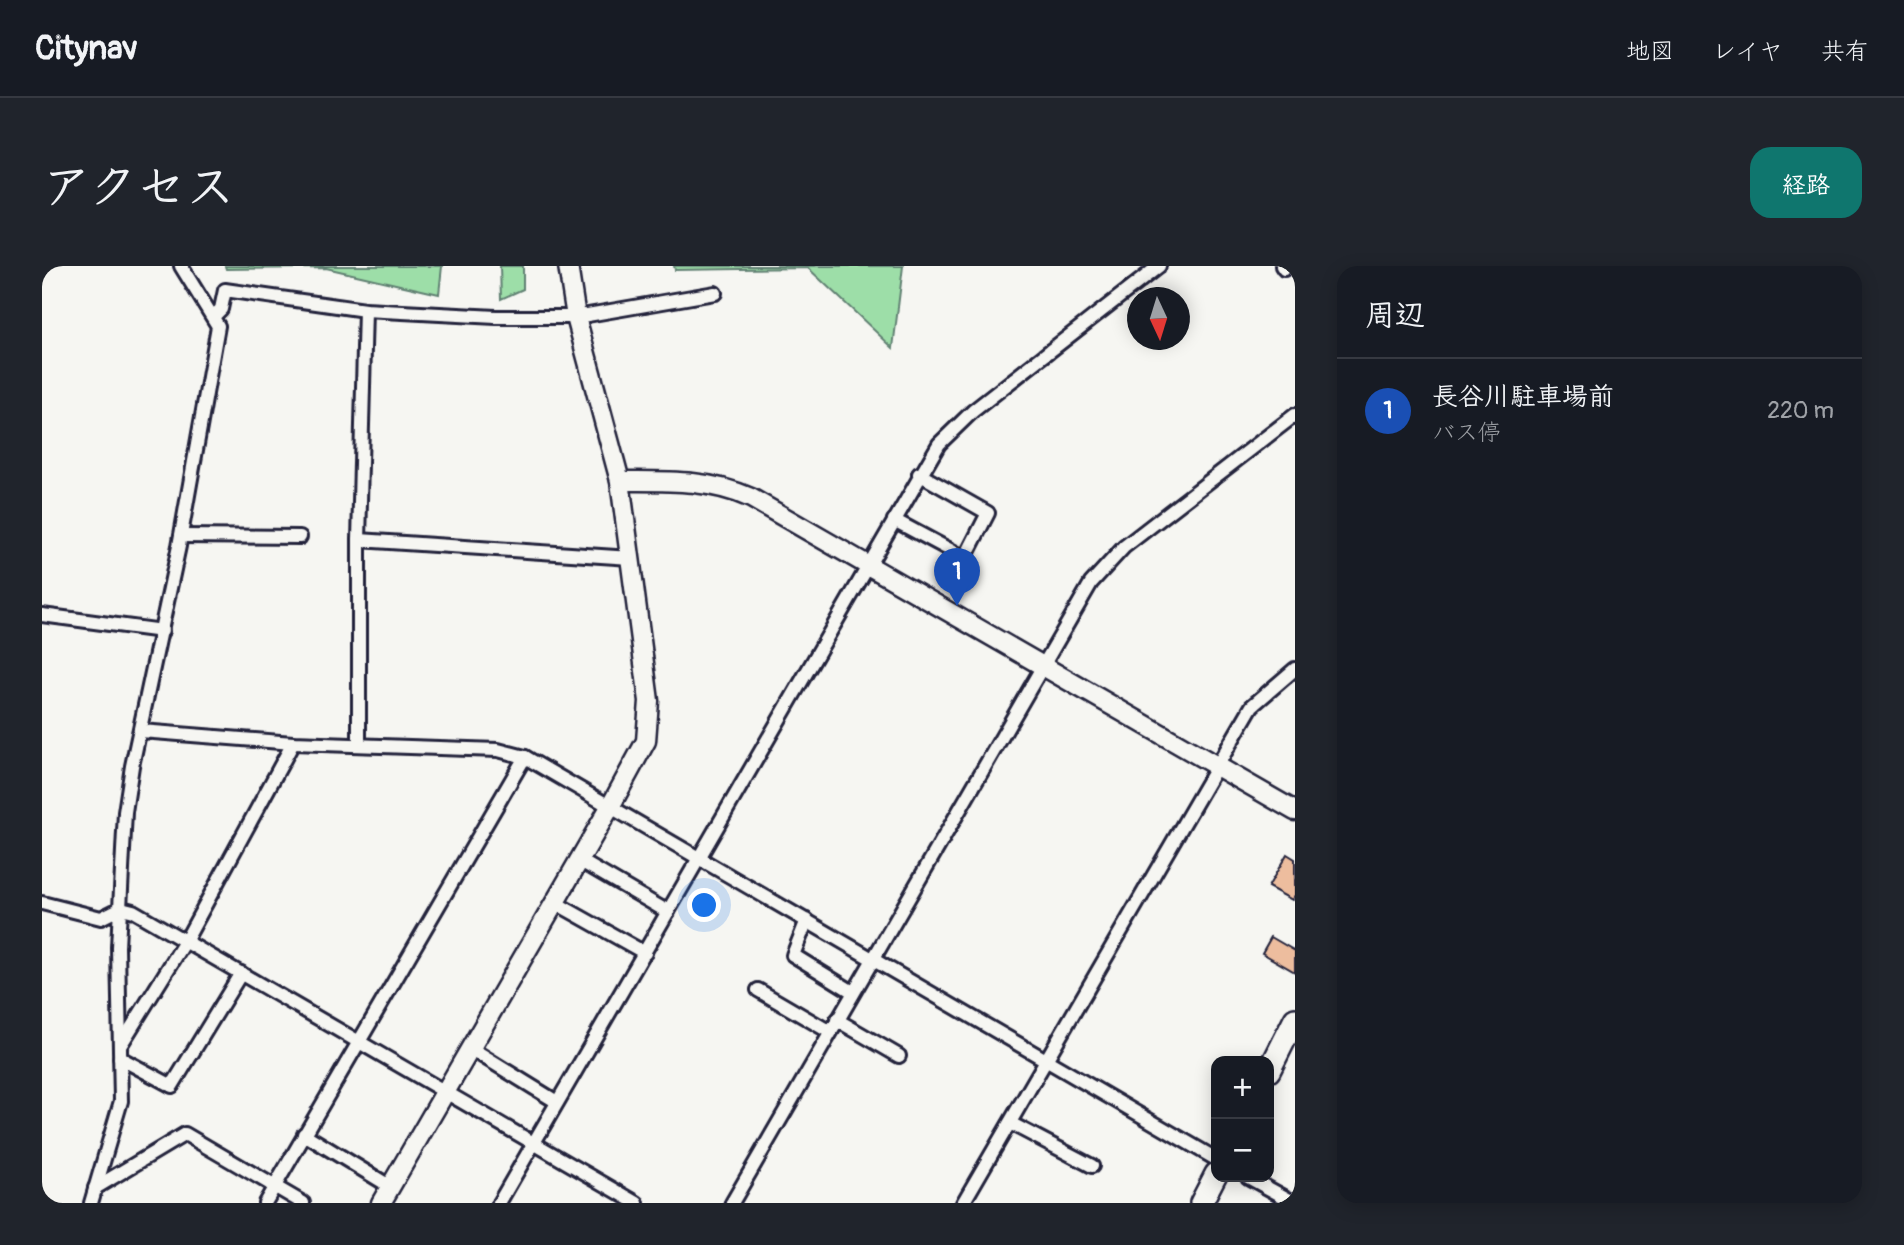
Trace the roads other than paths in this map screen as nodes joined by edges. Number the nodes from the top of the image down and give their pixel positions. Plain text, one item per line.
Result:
1 (181, 266) edge
2 (568, 266) edge
3 (1159, 266) edge
4 (715, 293) dead end
5 (365, 310) junction
6 (214, 316) junction
7 (576, 317) junction
8 (1295, 415) edge
9 (919, 474) junction
10 (620, 481) junction
11 (894, 520) junction
12 (181, 536) junction
13 (300, 537) dead end
14 (359, 540) junction
15 (631, 558) junction
16 (867, 564) junction
17 (42, 615) edge
18 (162, 631) junction
19 (1042, 665) junction
20 (1295, 669) edge
21 (141, 732) junction
22 (293, 743) junction
23 (359, 744) junction
24 (525, 757) junction
25 (1216, 767) junction
26 (610, 807) junction
27 (1295, 811) edge
28 (699, 859) junction
29 (579, 860) junction
30 (554, 902) junction
31 (42, 903) edge
32 (121, 908) junction
33 (668, 912) junction
34 (807, 920) junction
35 (186, 940) junction
36 (645, 953) junction
37 (873, 957) junction
38 (241, 973) junction
39 (758, 989) dead end
40 (853, 992) junction
41 (1295, 1019) edge
42 (833, 1026) junction
43 (357, 1041) junction
44 (471, 1049) junction
45 (120, 1052) junction
46 (899, 1056) dead end
47 (1046, 1061) junction
48 (1274, 1061) edge
49 (447, 1091) junction
50 (557, 1102) junction
51 (1010, 1123) junction
52 (304, 1134) junction
53 (534, 1142) junction
54 (1211, 1156) edge
55 (1092, 1166) dead end
56 (1212, 1182) edge
57 (1257, 1182) edge
58 (275, 1185) junction
59 (391, 1187) junction
60 (95, 1188) junction
61 (91, 1203) edge
62 (265, 1203) edge
63 (303, 1203) edge
64 (381, 1203) edge
65 (499, 1203) edge
66 (637, 1203) edge
67 (732, 1203) edge
68 (963, 1203) edge
69 (1201, 1203) edge
70 (1295, 1203) edge

1 - 6 street
2 - 7 street
3 - 9 street
4 - 7 street
5 - 6 street
5 - 7 street
5 - 14 street
6 - 12 street
7 - 10 street
8 - 19 street
9 - 11 street
9 - 11 street
10 - 15 street
10 - 16 street
11 - 16 street
12 - 13 street
12 - 18 street
14 - 15 street
14 - 23 street
15 - 26 street
16 - 19 street
16 - 28 street
17 - 18 street
18 - 21 street
19 - 25 street
19 - 37 street
20 - 25 street
21 - 22 street
21 - 32 street
22 - 23 street
22 - 35 street
23 - 24 street
24 - 26 street
24 - 43 street
25 - 27 street
25 - 47 street
26 - 28 street
26 - 29 street
28 - 33 street
28 - 34 street
29 - 30 street
29 - 33 street
30 - 36 street
30 - 44 street
31 - 32 street
32 - 35 street
32 - 45 street
33 - 36 street
34 - 37 street
34 - 40 street
35 - 38 street
35 - 45 street
36 - 50 street
37 - 40 street
37 - 47 street
38 - 43 street
38 - 45 street
39 - 42 street
40 - 42 street
41 - 48 main road
42 - 46 street
42 - 67 street
43 - 49 street
43 - 52 street
44 - 49 street
44 - 50 street
45 - 60 street
47 - 51 street
47 - 54 street
49 - 53 street
49 - 59 street
50 - 53 street
51 - 55 street
51 - 68 street
52 - 58 street
52 - 59 street
53 - 65 street
53 - 66 street
56 - 69 main road
57 - 70 street
58 - 60 street
58 - 62 street
58 - 63 street
59 - 64 street
60 - 61 street

